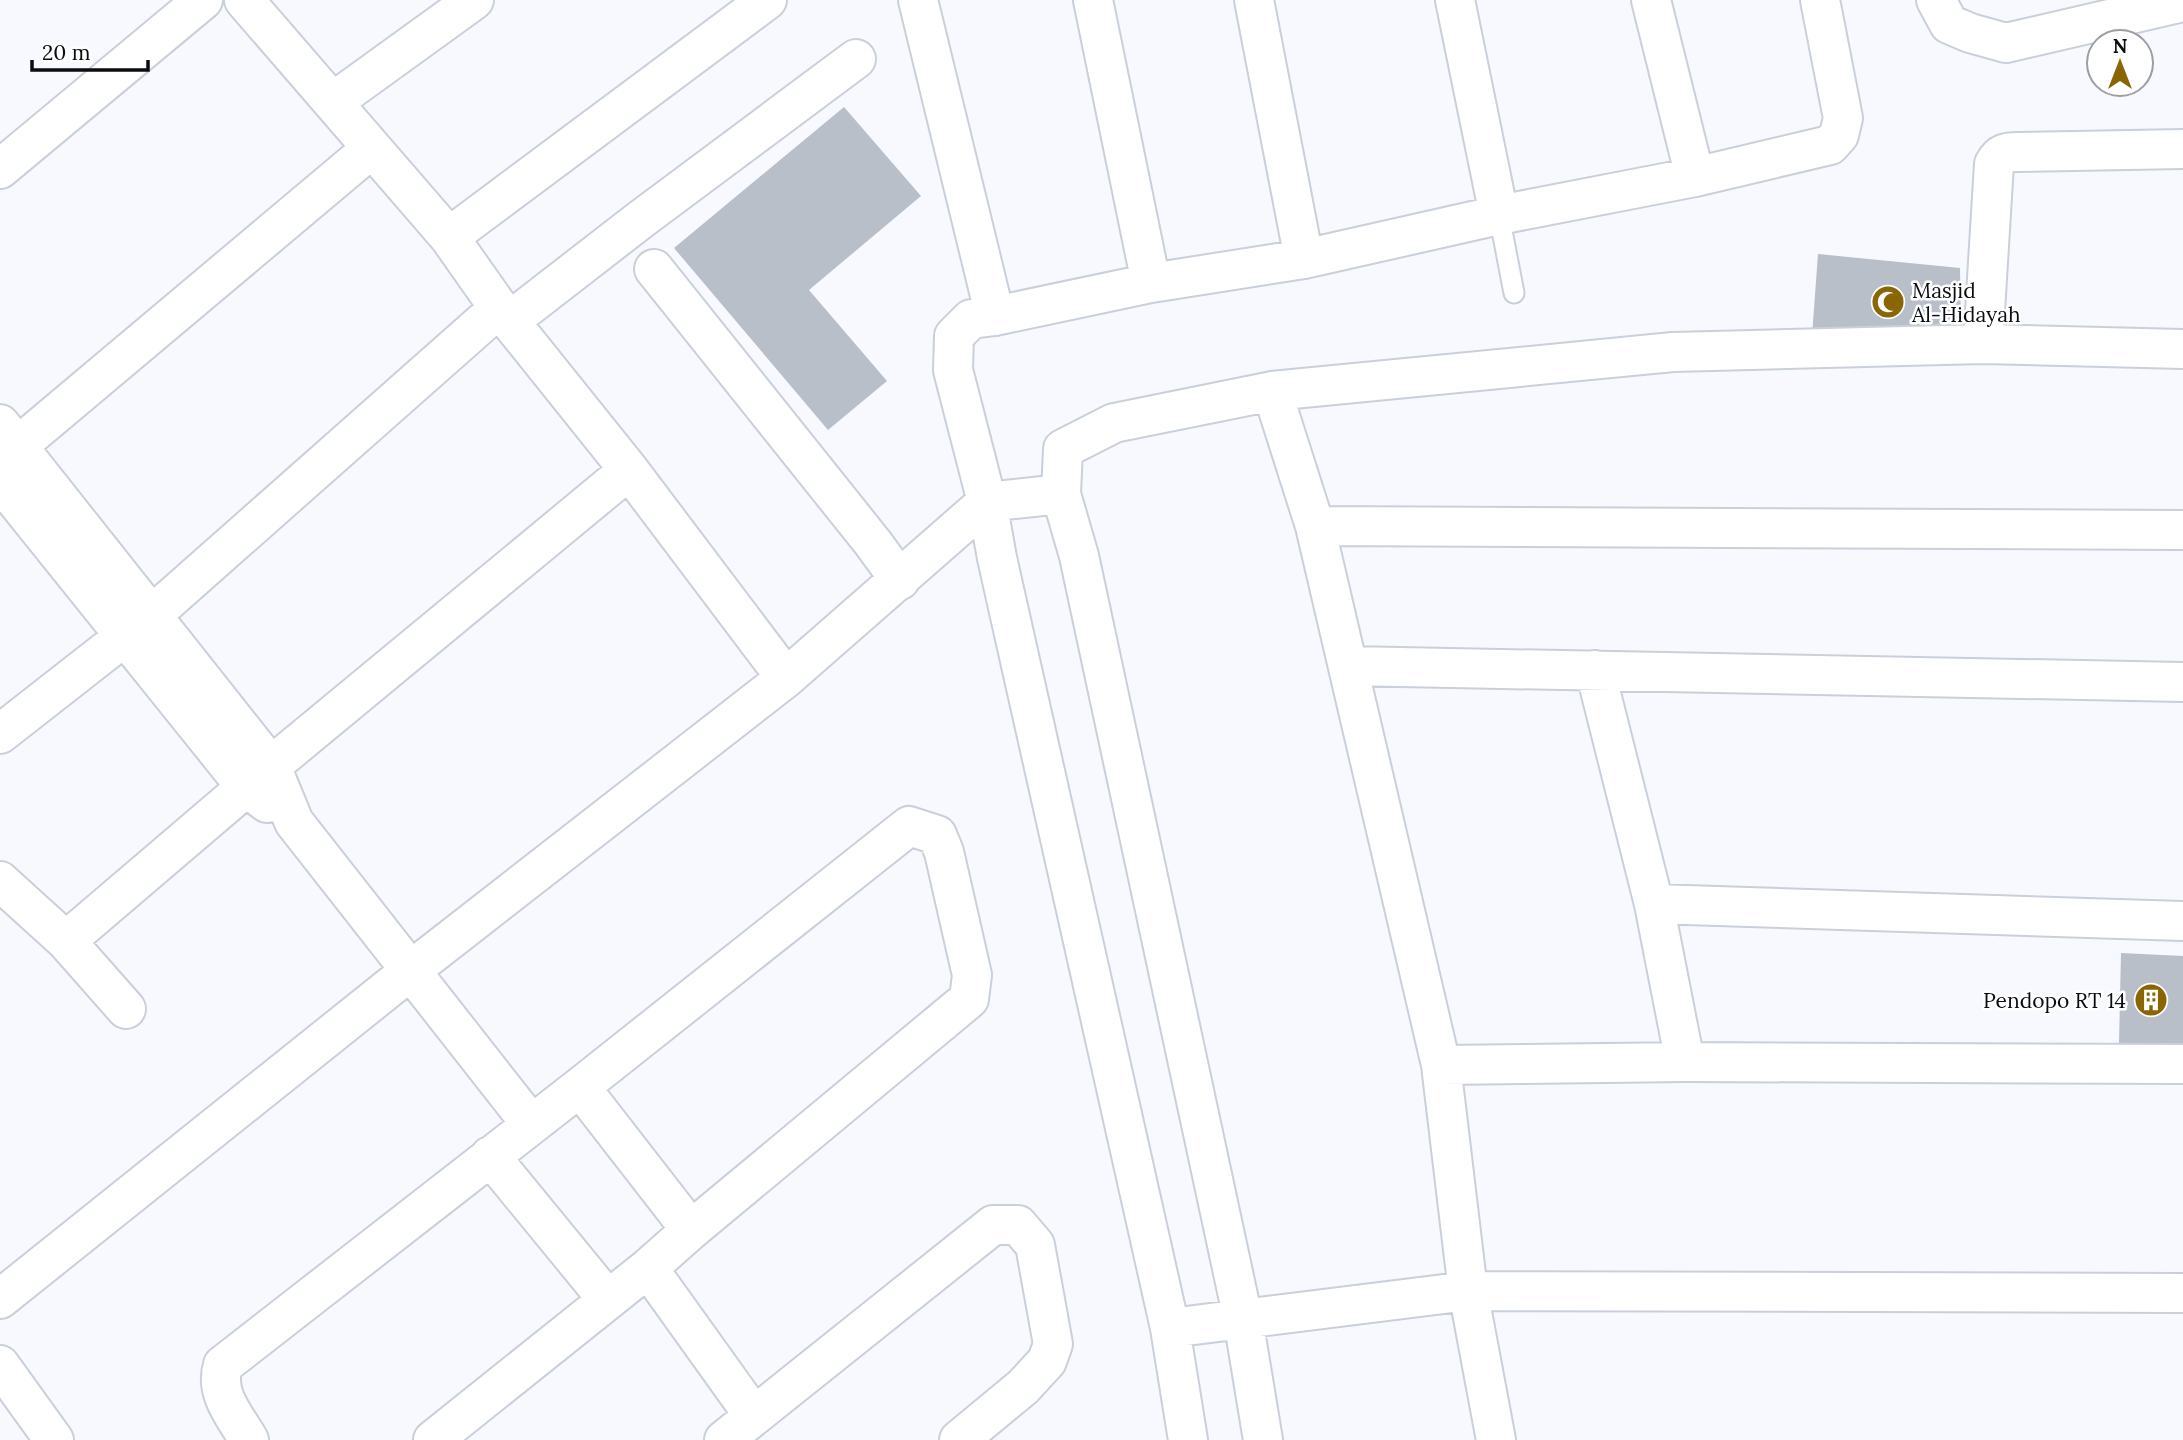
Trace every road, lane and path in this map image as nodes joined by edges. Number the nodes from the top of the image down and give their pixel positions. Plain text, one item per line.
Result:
1 (203, 0) edge
2 (244, 0) edge
3 (474, 0) edge
4 (767, 0) edge
5 (918, 0) edge
6 (1093, 0) edge
7 (1254, 0) edge
8 (1455, 0) edge
9 (1651, 0) edge
10 (1820, 0) edge
11 (1936, 0) edge
12 (2183, 2) edge
13 (856, 59) dead end
14 (332, 102) junction
15 (371, 149) junction
16 (2183, 149) edge
17 (0, 169) edge
18 (1695, 177) junction
19 (1499, 215) junction
20 (449, 237) junction
21 (1304, 259) junction
22 (654, 269) dead end
23 (1151, 283) junction
24 (1514, 293) dead end
25 (505, 314) junction
26 (995, 317) junction
27 (1983, 345) junction
28 (2183, 349) edge
29 (1272, 391) junction
30 (6, 444) edge
31 (629, 470) junction
32 (0, 481) edge
33 (1061, 494) junction
34 (987, 502) junction
35 (1315, 526) junction
36 (2183, 530) edge
37 (900, 580) junction
38 (139, 626) junction
39 (1349, 666) junction
40 (1595, 670) junction
41 (786, 678) junction
42 (2183, 682) edge
43 (0, 734) edge
44 (259, 777) junction
45 (0, 881) edge
46 (1654, 904) junction
47 (2183, 920) edge
48 (66, 941) junction
49 (410, 971) junction
50 (126, 1009) dead end
51 (1685, 1062) junction
52 (2183, 1064) edge
53 (1441, 1065) junction
54 (580, 1087) junction
55 (531, 1124) junction
56 (490, 1156) junction
57 (691, 1230) junction
58 (648, 1268) junction
59 (1468, 1291) junction
60 (2183, 1293) edge
61 (0, 1299) edge
62 (608, 1300) junction
63 (1243, 1319) junction
64 (1170, 1328) junction
65 (0, 1365) edge
66 (754, 1416) junction
67 (54, 1440) edge
68 (249, 1440) edge
69 (433, 1440) edge
70 (724, 1440) edge
71 (960, 1440) edge
72 (1188, 1440) edge
73 (1263, 1440) edge
74 (1496, 1440) edge

1 - 17 street
2 - 14 street
3 - 14 street
4 - 20 street
5 - 26 street
6 - 23 street
7 - 21 street
8 - 19 street
9 - 18 street
10 - 18 street
11 - 12 street
13 - 25 street
14 - 15 street
15 - 20 street
15 - 30 street
16 - 27 street
18 - 19 street
19 - 21 street
19 - 24 lane
20 - 25 street
21 - 23 street
22 - 37 street
23 - 26 street
25 - 31 street
25 - 38 street
26 - 34 street
27 - 28 street
27 - 29 street
29 - 33 street
29 - 35 street
30 - 38 street
31 - 41 street
31 - 44 street
32 - 38 street
33 - 34 street
33 - 63 street
34 - 37 street
34 - 64 street
35 - 36 street
35 - 39 street
37 - 41 street
38 - 43 street
38 - 44 street
39 - 40 street
39 - 53 street
40 - 42 street
40 - 46 street
41 - 49 street
44 - 48 street
44 - 49 street
45 - 48 street
46 - 47 street
46 - 51 street
48 - 50 street
49 - 55 street
49 - 61 street
51 - 52 street
51 - 53 street
53 - 59 street
54 - 55 street
54 - 57 street
54 - 57 street
55 - 56 street
56 - 62 street
56 - 68 street
57 - 58 street
58 - 62 street
58 - 66 street
59 - 60 street
59 - 63 street
59 - 74 street
62 - 69 street
63 - 64 street
63 - 73 street
64 - 72 street
65 - 67 street
66 - 70 street
66 - 71 street

